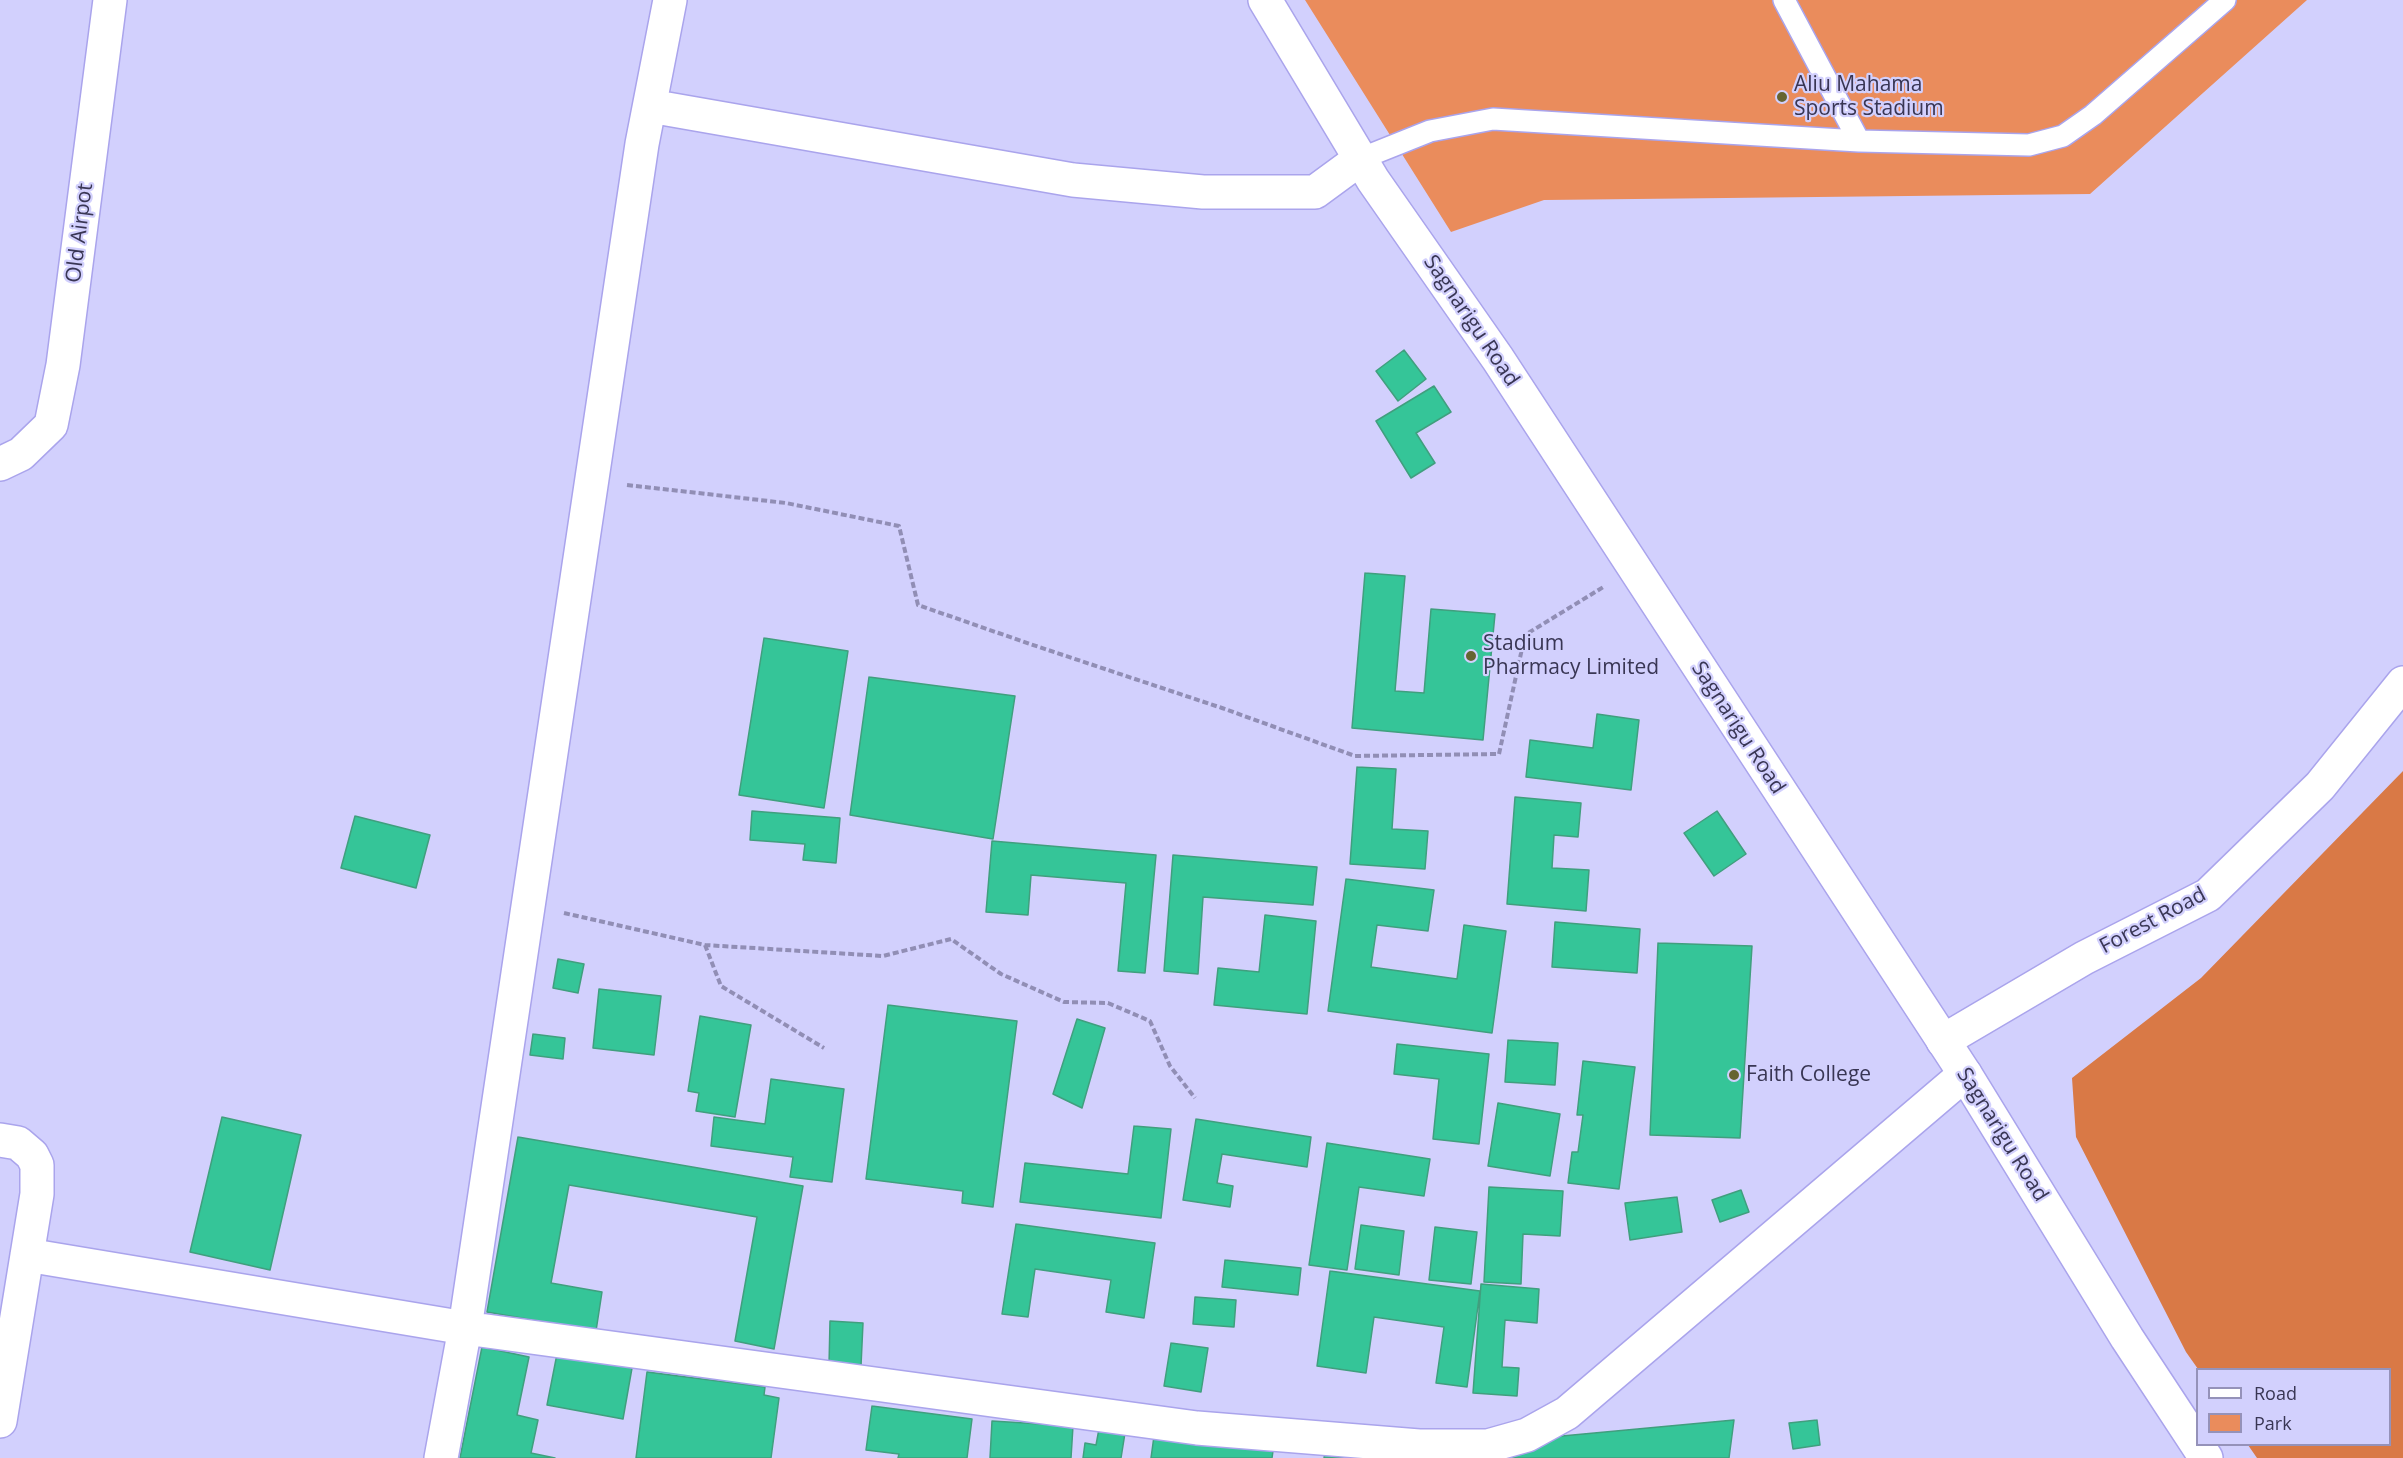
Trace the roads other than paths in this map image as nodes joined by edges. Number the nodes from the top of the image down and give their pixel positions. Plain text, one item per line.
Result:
1 (110, 0) edge
2 (670, 0) edge
3 (1266, 0) edge
4 (1784, 0) edge
5 (2224, 0) edge
6 (650, 106) junction
7 (1858, 141) junction
8 (1360, 159) junction
9 (11, 459) edge
10 (2403, 683) edge
11 (1943, 1041) junction
12 (1965, 1074) junction
13 (0, 1140) edge
14 (27, 1256) junction
15 (465, 1328) junction
16 (0, 1421) edge
17 (2196, 1443) edge
18 (441, 1458) edge

1 - 9 street, Old Airpot
2 - 6 street
3 - 8 street, Sagnarigu Road
4 - 7 lane
5 - 7 lane
6 - 8 street
6 - 15 street
7 - 8 lane
8 - 11 street, Sagnarigu Road
10 - 11 street, Forest Road
11 - 12 street, Sagnarigu Road
12 - 15 street
12 - 17 street, Sagnarigu Road
13 - 14 street
14 - 15 street
14 - 16 street
15 - 18 street

